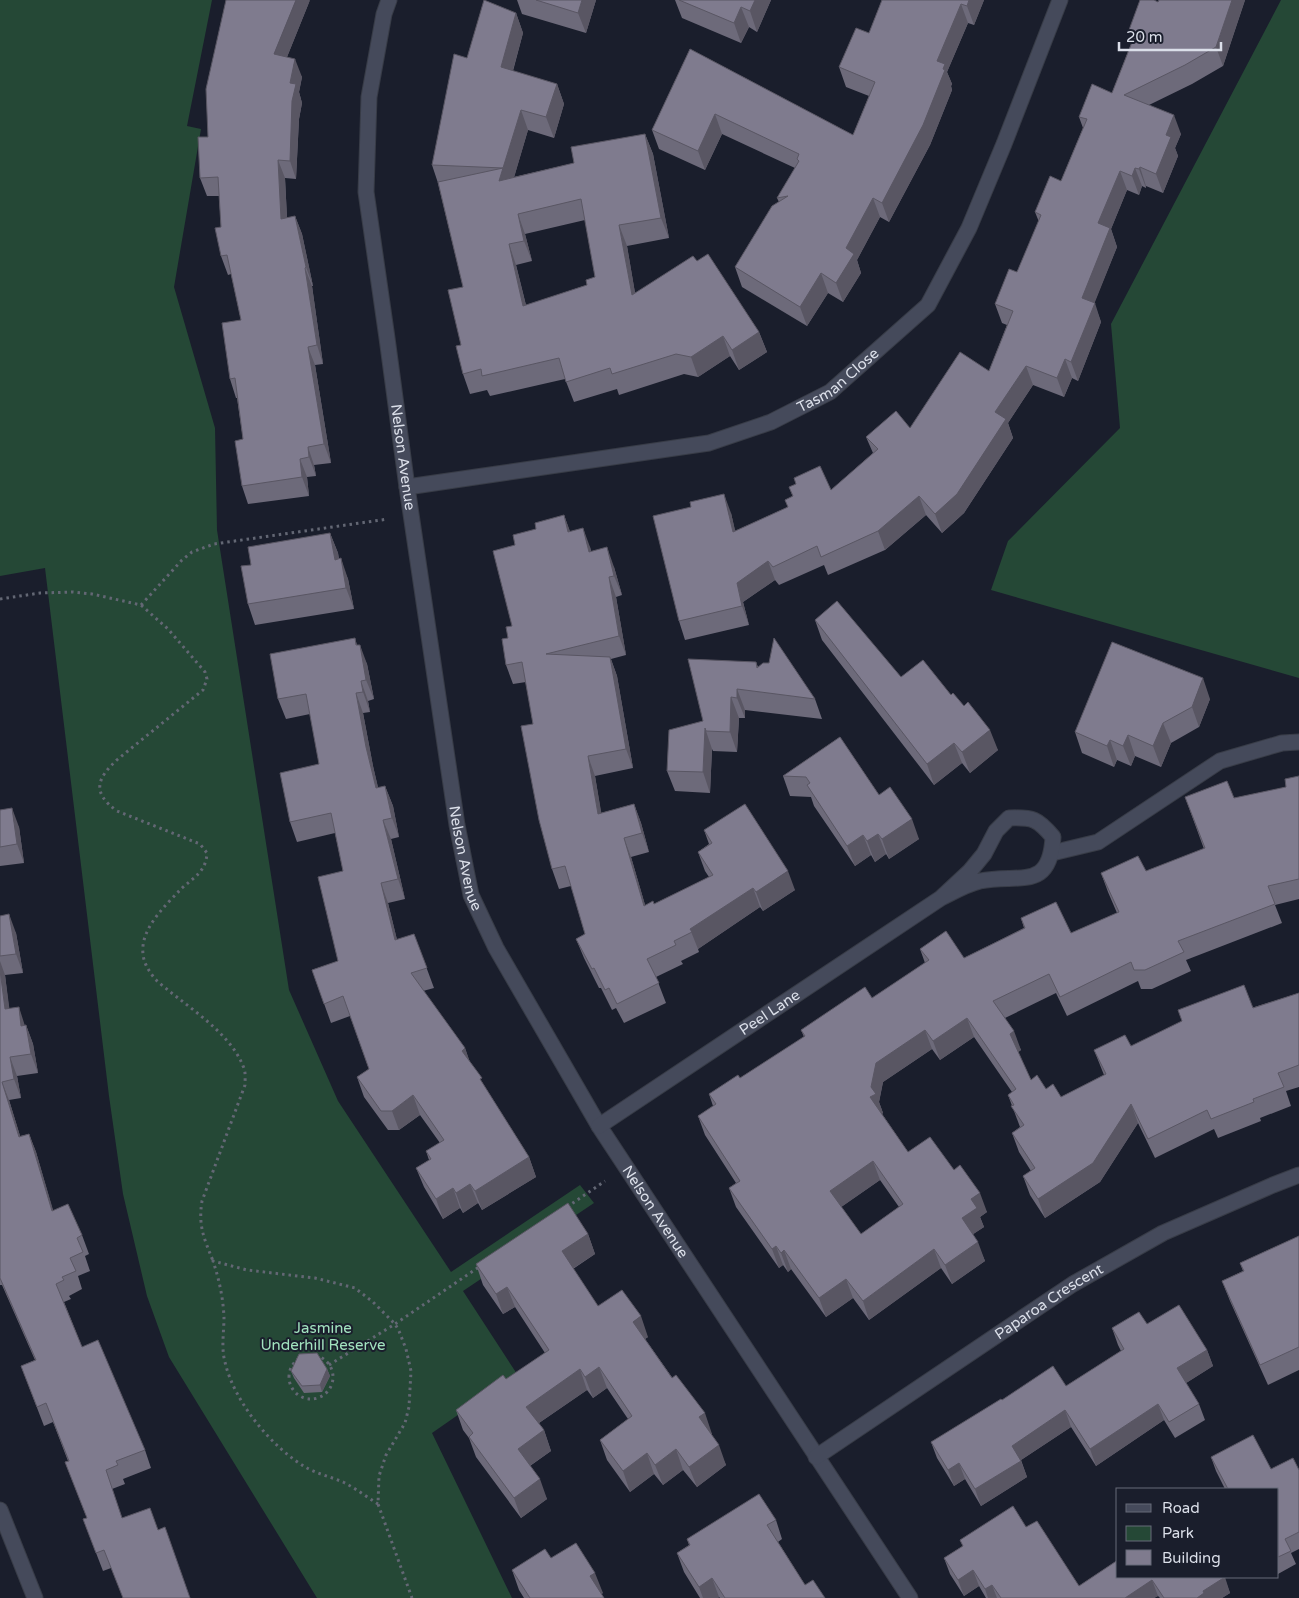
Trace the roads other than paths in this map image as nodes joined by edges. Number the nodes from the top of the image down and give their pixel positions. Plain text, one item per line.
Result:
1 (389, 0) edge
2 (1060, 0) edge
3 (407, 487) junction
4 (1299, 742) edge
5 (1052, 853) junction
6 (941, 898) junction
7 (599, 1126) junction
8 (1299, 1176) edge
9 (816, 1457) junction
10 (0, 1510) edge
11 (35, 1598) edge
12 (910, 1598) edge

1 - 3 street, Nelson Avenue
2 - 3 street, Tasman Close
3 - 7 street, Nelson Avenue
4 - 5 street
5 - 6 street, Peel Lane
5 - 6 street, Peel Lane
6 - 7 street, Peel Lane
7 - 9 street, Nelson Avenue
8 - 9 street, Paparoa Crescent
9 - 12 street, Nelson Avenue
10 - 11 street

